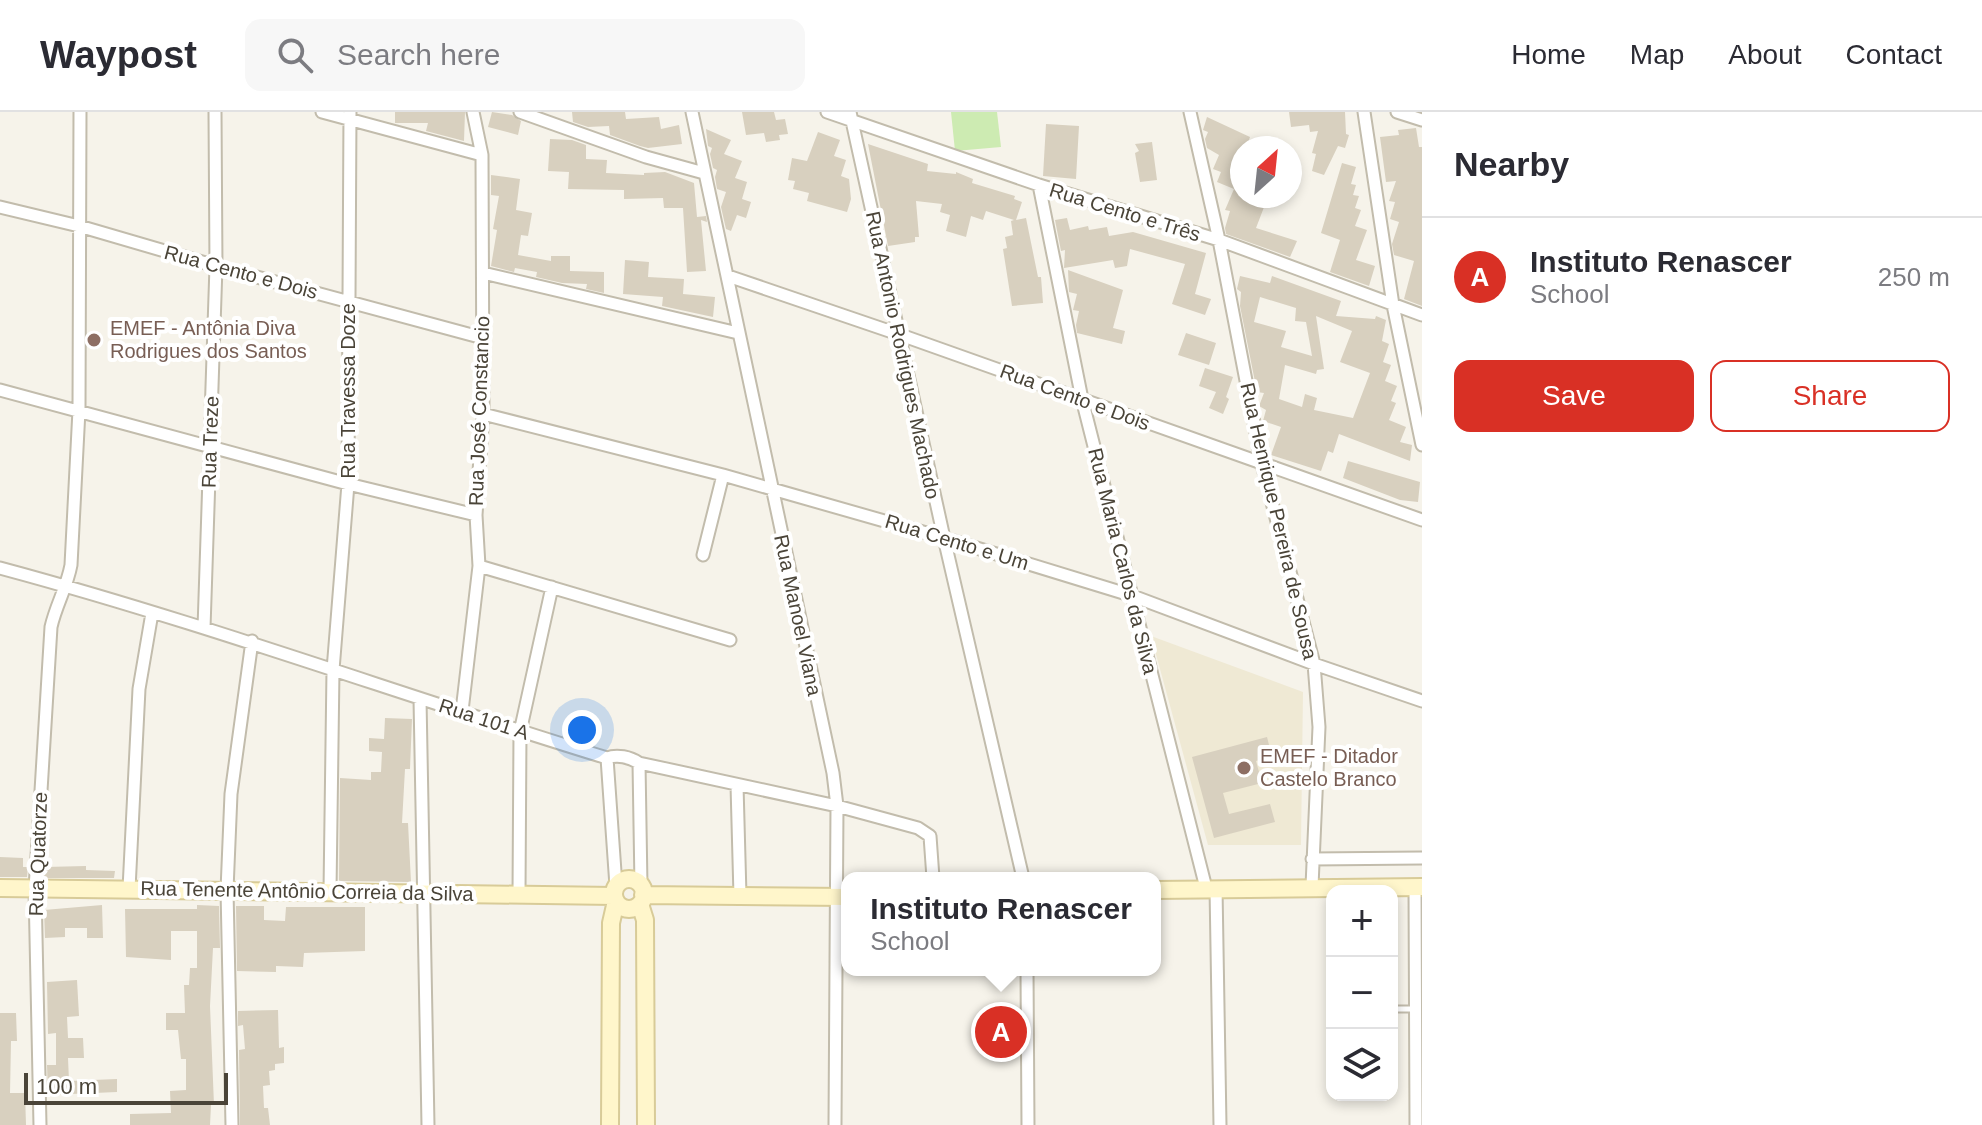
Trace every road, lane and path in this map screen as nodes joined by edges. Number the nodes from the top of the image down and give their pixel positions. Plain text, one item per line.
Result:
1 (80, 112) edge
2 (215, 112) edge
3 (322, 112) edge
4 (473, 112) edge
5 (520, 112) edge
6 (692, 112) edge
7 (827, 112) edge
8 (1190, 112) edge
9 (1364, 112) edge
10 (1397, 112) edge
11 (350, 116) edge
12 (851, 116) edge
13 (1422, 120) edge
14 (482, 155) junction
15 (704, 173) junction
16 (1039, 185) junction
17 (0, 207) edge
18 (79, 226) junction
19 (1219, 240) junction
20 (216, 266) junction
21 (483, 273) junction
22 (728, 276) junction
23 (349, 302) junction
24 (1393, 305) junction
25 (1422, 315) edge
26 (738, 333) junction
27 (898, 334) junction
28 (483, 338) junction
29 (0, 390) edge
30 (1082, 399) junction
31 (79, 410) junction
32 (483, 414) junction
33 (1422, 445) edge
34 (210, 447) junction
35 (1262, 464) junction
36 (723, 475) junction
37 (348, 484) junction
38 (771, 487) junction
39 (476, 515) junction
40 (1422, 520) edge
41 (944, 538) junction
42 (703, 555) dead end
43 (479, 566) junction
44 (0, 568) edge
45 (67, 586) junction
46 (552, 587) junction
47 (1130, 595) junction
48 (152, 613) junction
49 (204, 628) junction
50 (730, 640) dead end
51 (252, 641) junction
52 (1314, 664) junction
53 (333, 670) junction
54 (420, 699) junction
55 (1422, 701) edge
56 (462, 711) junction
57 (520, 732) junction
58 (607, 758) junction
59 (639, 763) junction
60 (737, 785) junction
61 (837, 806) junction
62 (1422, 858) edge
63 (1312, 859) junction
64 (933, 872) edge
65 (1022, 872) edge
66 (1312, 886) junction
67 (1418, 887) edge
68 (0, 888) edge
69 (1211, 888) junction
70 (35, 889) junction
71 (129, 889) junction
72 (227, 890) junction
73 (1161, 890) edge
74 (330, 891) junction
75 (424, 892) junction
76 (519, 894) junction
77 (615, 894) junction
78 (641, 895) junction
79 (740, 896) junction
80 (841, 897) edge
81 (1027, 976) edge
82 (1398, 1009) edge
83 (1419, 1009) edge
84 (40, 1125) edge
85 (232, 1125) edge
86 (428, 1125) edge
87 (610, 1125) edge
88 (646, 1125) edge
89 (835, 1125) edge
90 (1028, 1125) edge
91 (1220, 1125) edge
92 (1416, 1125) edge

1 - 18 street, Rua Quatorze
2 - 20 street, Rua Treze
3 - 11 street
4 - 14 street, Rua José Constancio
5 - 15 street
6 - 15 street, Rua Manoel Viana
7 - 12 street, Rua Cento e Três
8 - 19 street, Rua Henrique Pereira de Sousa
9 - 24 street
10 - 13 street
11 - 14 street
11 - 23 street, Rua Travessa Doze
12 - 16 street, Rua Cento e Três
12 - 27 street, Rua Antonio Rodrigues Machado
14 - 21 street, Rua José Constancio
15 - 22 street, Rua Manoel Viana
16 - 19 street, Rua Cento e Três
16 - 30 street, Rua Maria Carlos da Silva
17 - 18 street, Rua Cento e Dois
18 - 20 street, Rua Cento e Dois
18 - 31 street, Rua Quatorze
19 - 24 street, Rua Cento e Três
19 - 35 street, Rua Henrique Pereira de Sousa
20 - 23 street, Rua Cento e Dois
20 - 34 street, Rua Treze
21 - 26 street
21 - 28 street, Rua José Constancio
22 - 26 street, Rua Manoel Viana
22 - 27 street, Rua Cento e Dois
23 - 28 street, Rua Cento e Dois
23 - 37 street, Rua Travessa Doze
24 - 25 street, Rua Cento e Três
24 - 33 street
26 - 38 street, Rua Manoel Viana
27 - 30 street, Rua Cento e Dois
27 - 41 street, Rua Antonio Rodrigues Machado
28 - 32 street, Rua José Constancio
29 - 31 street
30 - 35 street, Rua Cento e Dois
30 - 47 street, Rua Maria Carlos da Silva
31 - 34 street
31 - 45 street, Rua Quatorze
32 - 36 street, Rua Cento e Um
32 - 39 street, Rua José Constancio
34 - 37 street
34 - 49 street, Rua Treze
35 - 40 street, Rua Cento e Dois
35 - 52 street, Rua Henrique Pereira de Sousa
36 - 38 street, Rua Cento e Um
36 - 42 street
37 - 39 street
37 - 53 street, Rua Travessa Doze
38 - 41 street, Rua Cento e Um
38 - 61 street, Rua Manoel Viana
39 - 43 street, Rua José Constancio
41 - 47 street, Rua Cento e Um
41 - 65 street, Rua Antonio Rodrigues Machado
43 - 46 street
43 - 56 street, Rua José Constancio
44 - 45 street, Rua 101 A
45 - 48 street, Rua 101 A
45 - 70 street, Rua Quatorze
46 - 50 street
46 - 57 street
47 - 52 street, Rua Cento e Um
47 - 69 street, Rua Maria Carlos da Silva
48 - 49 street, Rua 101 A
48 - 71 street
49 - 51 street, Rua 101 A
51 - 53 street, Rua 101 A
51 - 72 street
52 - 55 street, Rua Cento e Um
52 - 63 street, Rua Henrique Pereira de Sousa
53 - 54 street, Rua 101 A
53 - 74 street, Rua Travessa Doze
54 - 56 street, Rua 101 A
54 - 75 street
56 - 57 street, Rua 101 A
57 - 58 street, Rua 101 A
57 - 76 street
58 - 59 street, Rua 101 A
58 - 77 street
59 - 60 street, Rua 101 A
59 - 78 street
60 - 61 street, Rua 101 A
60 - 79 street
61 - 64 street, Rua 101 A
61 - 80 street, Rua Manoel Viana
62 - 63 street
63 - 66 street, Rua Henrique Pereira de Sousa
66 - 67 main road
66 - 69 main road
67 - 83 street
68 - 70 main road, Rua Tenente Antônio Correia da Silva
69 - 73 main road
69 - 91 street, Rua Maria Carlos da Silva
70 - 71 main road, Rua Tenente Antônio Correia da Silva
70 - 84 street, Rua Quatorze
71 - 72 main road, Rua Tenente Antônio Correia da Silva
72 - 74 main road, Rua Tenente Antônio Correia da Silva
72 - 85 street
74 - 75 main road, Rua Tenente Antônio Correia da Silva
75 - 76 main road, Rua Tenente Antônio Correia da Silva
75 - 86 street
76 - 77 main road, Rua Tenente Antônio Correia da Silva
77 - 78 main road
77 - 78 main road
77 - 87 main road
78 - 79 main road
78 - 88 main road
79 - 80 main road
80 - 89 street, Rua Manoel Viana
81 - 90 street
82 - 83 lane
83 - 92 street

